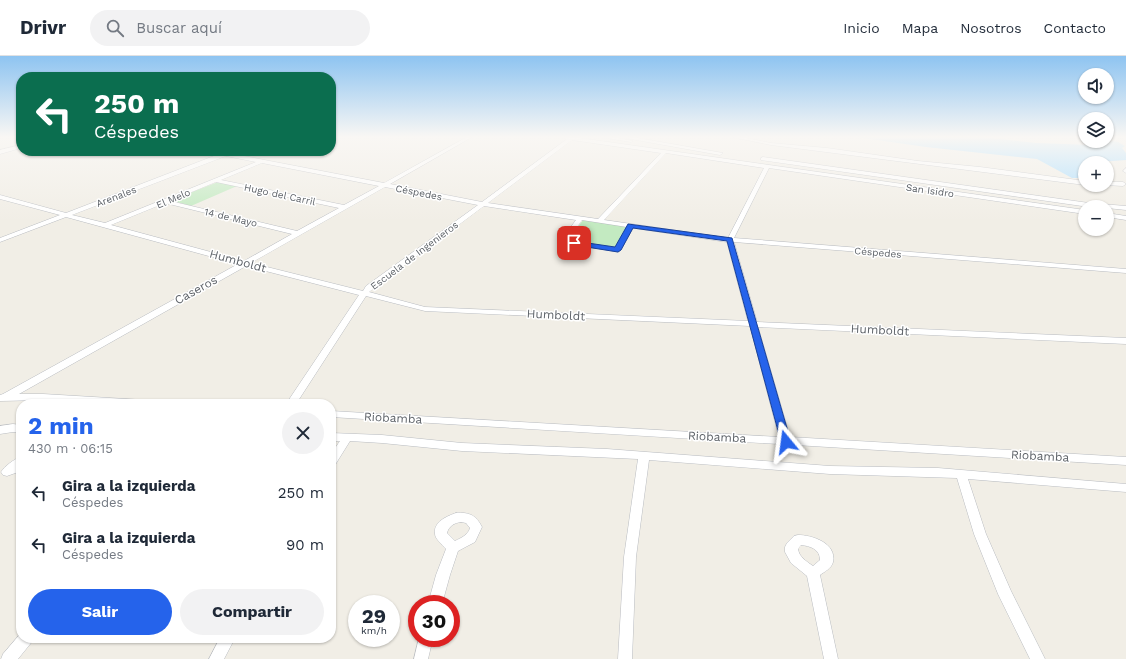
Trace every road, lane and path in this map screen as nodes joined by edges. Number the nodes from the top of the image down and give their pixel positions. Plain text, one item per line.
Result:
1 (196, 165) edge
2 (252, 165) edge
3 (283, 165) edge
4 (420, 165) edge
5 (535, 165) edge
6 (652, 165) edge
7 (763, 165) edge
8 (784, 165) edge
9 (788, 165) edge
10 (940, 165) edge
11 (215, 180) junction
12 (1078, 183) edge
13 (1125, 183) edge
14 (1114, 184) edge
15 (384, 185) junction
16 (0, 197) edge
17 (164, 201) junction
18 (483, 204) junction
19 (1078, 205) edge
20 (344, 207) junction
21 (1114, 207) edge
22 (1126, 208) edge
23 (1114, 210) edge
24 (1078, 211) edge
25 (1126, 211) edge
26 (66, 215) junction
27 (1114, 216) edge
28 (581, 218) junction
29 (1126, 218) edge
30 (599, 221) junction
31 (106, 226) junction
32 (631, 226) junction
33 (298, 233) junction
34 (0, 240) edge
35 (730, 240) junction
36 (244, 263) junction
37 (1126, 271) edge
38 (363, 294) junction
39 (754, 324) junction
40 (1126, 341) edge
41 (2, 396) edge
42 (76, 399) edge
43 (294, 399) edge
44 (0, 406) edge
45 (336, 414) edge
46 (16, 429) edge
47 (0, 430) edge
48 (336, 437) edge
49 (348, 437) junction
50 (786, 442) junction
51 (336, 455) edge
52 (644, 456) junction
53 (1126, 461) edge
54 (16, 464) edge
55 (16, 468) edge
56 (4, 474) edge
57 (961, 474) junction
58 (1126, 488) edge
59 (453, 548) dead end
60 (813, 573) dead end
61 (438, 595) edge
62 (22, 643) edge
63 (225, 643) edge
64 (424, 647) edge
65 (8, 659) edge
66 (216, 659) edge
67 (421, 659) edge
68 (625, 659) edge
69 (832, 659) edge
70 (1038, 659) edge

1 - 26 street, Arenales
2 - 11 street, El Melo
3 - 15 street, Céspedes
4 - 15 street, Caseros
5 - 18 street, Escuela de Ingenieros
6 - 30 street
7 - 35 street
8 - 24 street, San Isidro
9 - 19 street
10 - 12 street
11 - 17 street, El Melo
11 - 20 street, Hugo del Carril
13 - 14 street
15 - 18 street, Céspedes
15 - 20 street, Caseros
16 - 26 street, Humboldt
17 - 31 street, El Melo
17 - 33 street, 14 de Mayo
18 - 28 street, Céspedes
18 - 38 street, Escuela de Ingenieros
20 - 33 street, Caseros
21 - 22 street
23 - 25 street
26 - 31 street, Humboldt
26 - 34 street, Arenales
27 - 29 street
28 - 30 street, Céspedes
28 - 32 street
30 - 32 street, Céspedes
31 - 36 street, Humboldt
32 - 35 street, Céspedes
33 - 36 street, Caseros
35 - 37 street, Céspedes
35 - 39 street
36 - 38 street, Humboldt
36 - 41 street, Caseros
38 - 39 street, Humboldt
38 - 43 street, Escuela de Ingenieros
39 - 40 street, Humboldt
39 - 50 street
41 - 42 street
41 - 44 street
45 - 50 street, Riobamba
46 - 47 street
48 - 49 street
49 - 51 street
49 - 52 street
50 - 53 street, Riobamba
52 - 57 street
52 - 68 street
54 - 56 street
55 - 56 street
57 - 58 street
57 - 70 street
59 - 61 street
60 - 69 street
62 - 65 street
63 - 66 street
64 - 67 street

